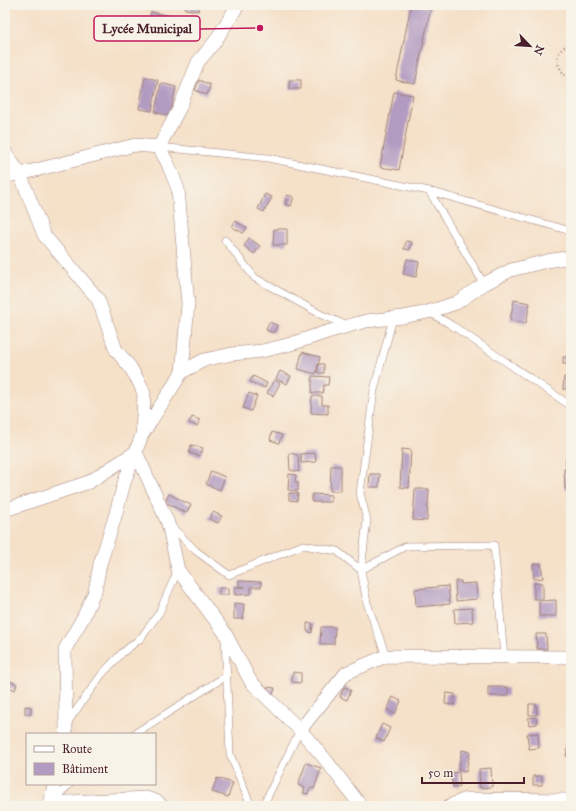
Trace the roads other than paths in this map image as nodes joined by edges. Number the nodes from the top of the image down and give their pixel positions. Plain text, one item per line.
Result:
1 (238, 5) edge
2 (159, 147) junction
3 (5, 152) edge
4 (20, 174) junction
5 (5, 176) edge
6 (429, 191) junction
7 (571, 232) edge
8 (225, 240) dead end
9 (571, 257) edge
10 (484, 284) junction
11 (428, 312) junction
12 (393, 318) junction
13 (348, 326) junction
14 (182, 372) junction
15 (571, 406) edge
16 (142, 435) junction
17 (136, 452) junction
18 (5, 510) edge
19 (168, 523) junction
20 (178, 570) junction
21 (361, 570) junction
22 (225, 633) junction
23 (386, 656) junction
24 (504, 657) junction
25 (571, 657) edge
26 (226, 676) junction
27 (66, 729) edge
28 (300, 730) junction
29 (136, 733) edge
30 (54, 785) edge
31 (69, 785) edge
32 (571, 800) edge
33 (50, 804) edge
34 (162, 806) edge
35 (251, 806) edge
36 (263, 806) edge
37 (361, 806) edge
38 (449, 806) edge

1 - 2 street
2 - 4 street
2 - 6 lane
2 - 14 street
3 - 4 street
4 - 5 street
4 - 16 street
6 - 7 lane
6 - 10 lane
8 - 13 lane
9 - 10 street
10 - 11 street
11 - 12 street
11 - 15 lane
12 - 13 street
12 - 21 lane
13 - 14 street
14 - 16 street
16 - 17 street
17 - 18 street
17 - 19 street
17 - 27 street
19 - 20 street
19 - 21 lane
20 - 22 street
20 - 27 lane
21 - 23 lane
21 - 24 lane
22 - 26 lane
22 - 28 street
23 - 24 street
23 - 28 street
24 - 25 street
26 - 29 lane
26 - 35 lane
28 - 36 lane
28 - 37 street
30 - 33 street
31 - 33 lane
32 - 38 street
33 - 34 street

